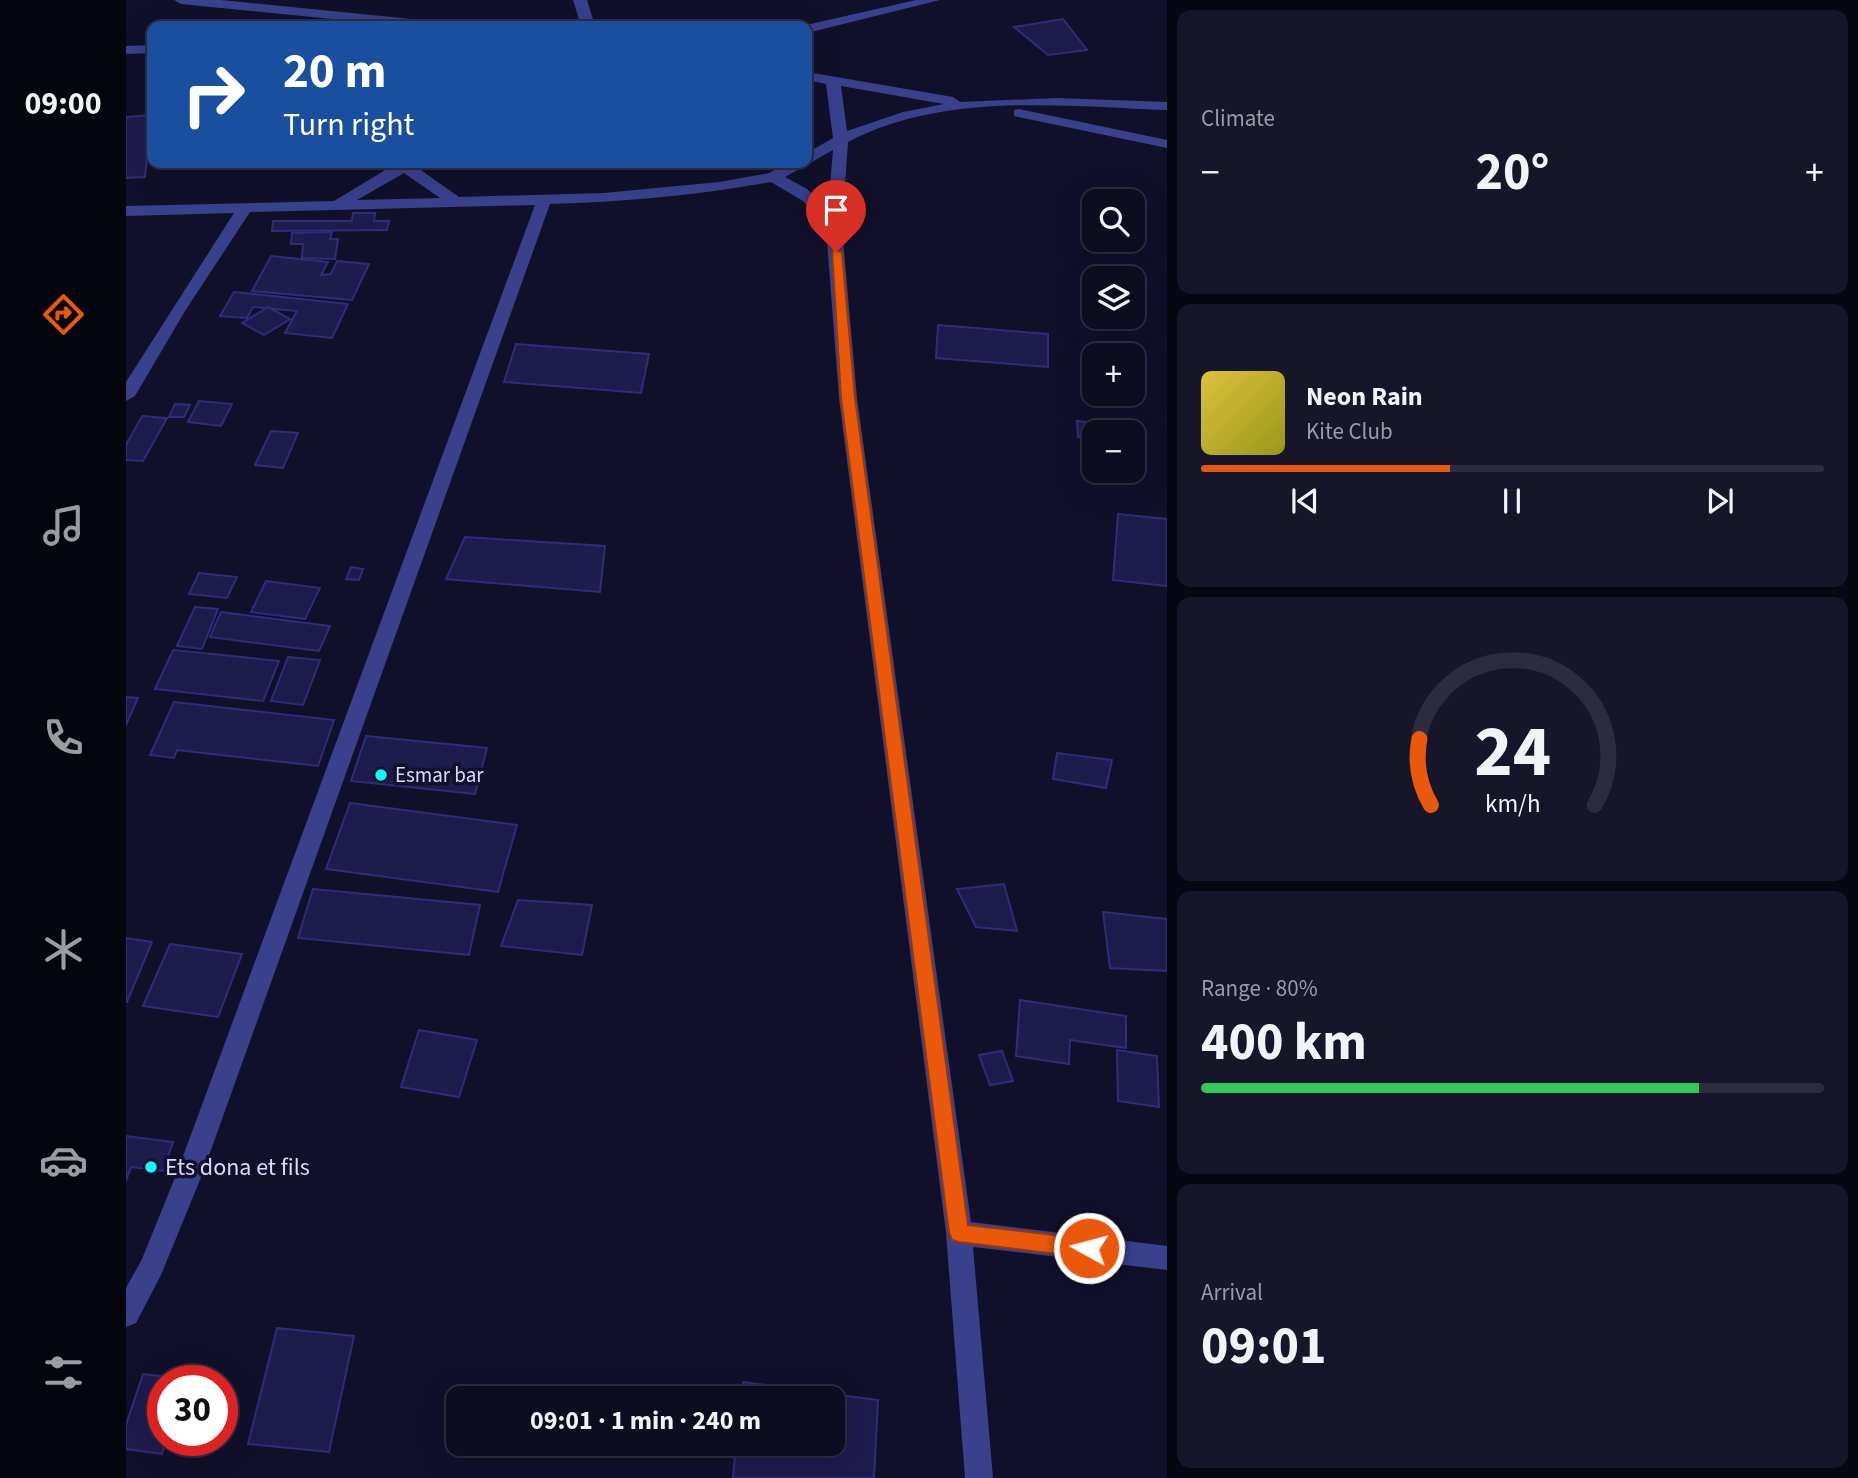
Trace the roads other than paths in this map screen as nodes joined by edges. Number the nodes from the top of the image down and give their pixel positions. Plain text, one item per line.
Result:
1 (181, 0) edge
2 (580, 0) edge
3 (933, 0) edge
4 (391, 21) edge
5 (586, 21) edge
6 (812, 28) edge
7 (147, 49) edge
8 (126, 50) edge
9 (812, 77) edge
10 (833, 82) junction
11 (977, 105) junction
12 (1167, 106) edge
13 (841, 139) junction
14 (1167, 144) edge
15 (812, 156) edge
16 (397, 168) edge
17 (409, 168) edge
18 (790, 168) edge
19 (774, 177) junction
20 (453, 200) junction
21 (544, 200) junction
22 (337, 205) junction
23 (246, 207) junction
24 (126, 211) edge
25 (834, 228) junction
26 (126, 396) edge
27 (959, 1233) junction
28 (1167, 1258) edge
29 (126, 1314) edge
30 (979, 1478) edge

1 - 4 street
2 - 5 street
3 - 6 street
7 - 8 street
9 - 10 street
10 - 11 street
10 - 13 street
11 - 12 street
11 - 13 street
11 - 14 street
13 - 15 street
13 - 25 street
16 - 22 street
17 - 20 street
18 - 19 street
19 - 21 street
19 - 25 street
20 - 21 street
20 - 22 street
21 - 29 street
22 - 23 street
23 - 24 street
23 - 26 street
25 - 27 street
27 - 28 street
27 - 30 street

